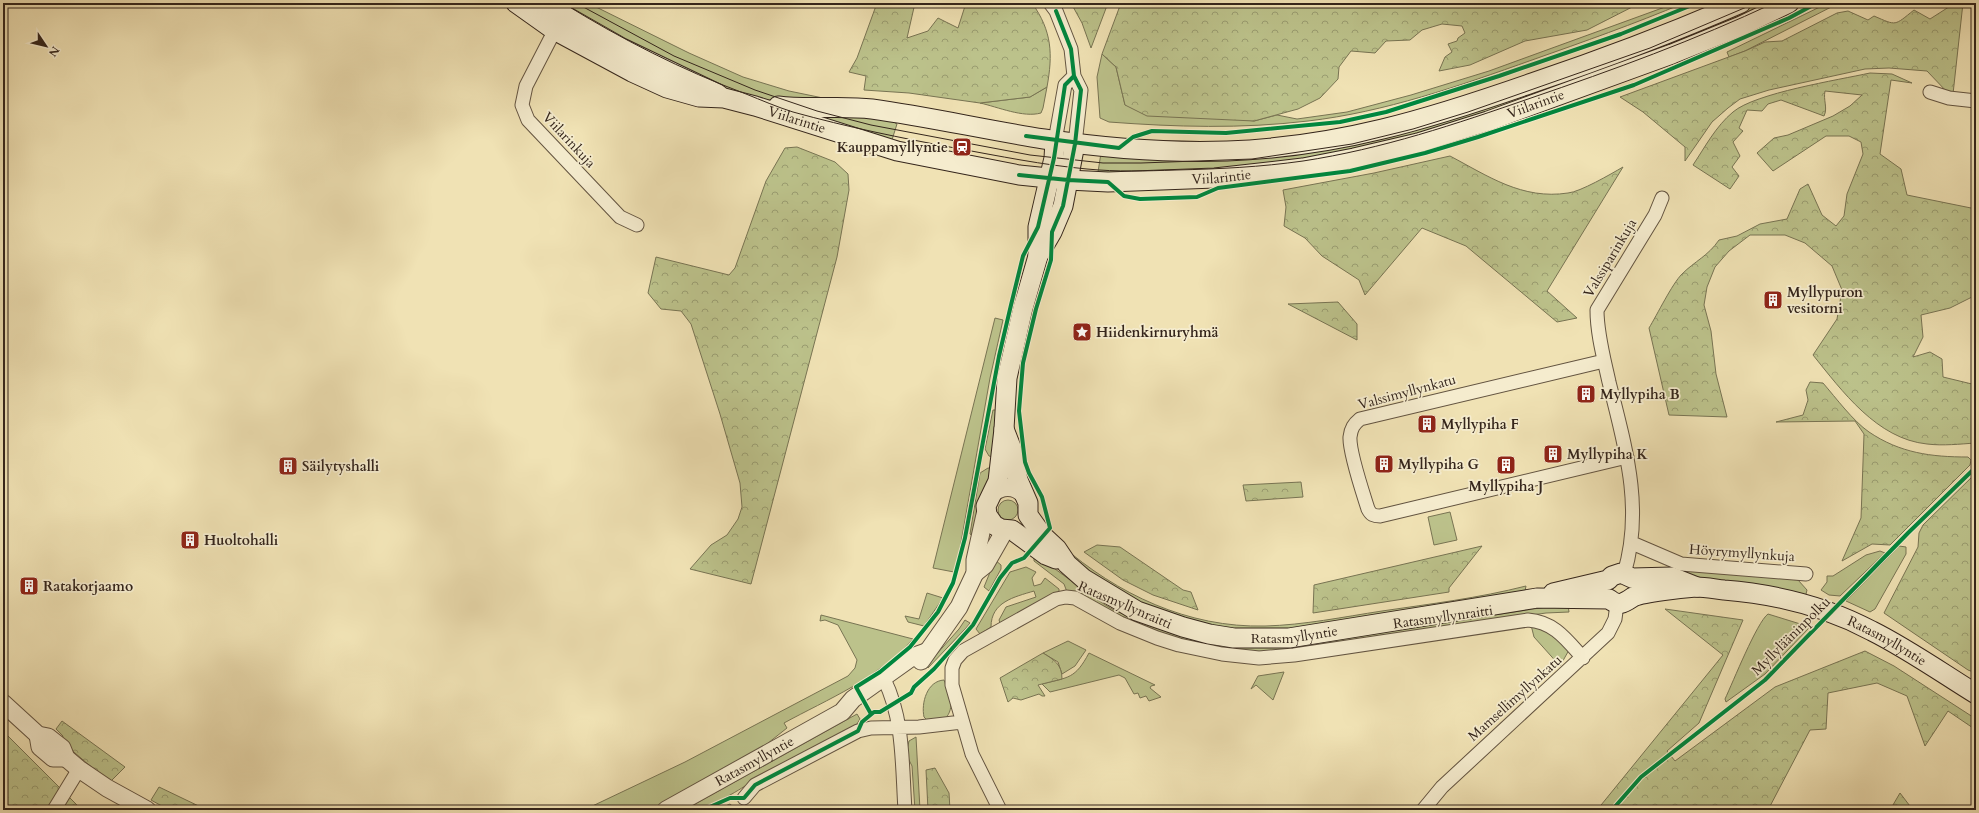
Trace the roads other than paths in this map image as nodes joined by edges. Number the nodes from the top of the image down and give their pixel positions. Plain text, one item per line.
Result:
1 (516, 3) edge
2 (543, 3) edge
3 (1050, 3) edge
4 (1741, 3) edge
5 (1789, 3) edge
6 (559, 23) junction
7 (1074, 76) junction
8 (1930, 92) dead end
9 (1976, 101) edge
10 (755, 106) junction
11 (1056, 141) junction
12 (1075, 144) junction
13 (1049, 179) junction
14 (1068, 180) junction
15 (1662, 198) dead end
16 (636, 225) dead end
17 (1038, 256) junction
18 (1604, 361) junction
19 (1004, 429) junction
20 (1627, 457) junction
21 (1024, 495) junction
22 (989, 503) junction
23 (1028, 515) junction
24 (1009, 530) junction
25 (1632, 543) junction
26 (1067, 564) junction
27 (976, 573) junction
28 (1806, 574) dead end
29 (1621, 577) junction
30 (1697, 587) junction
31 (1537, 598) junction
32 (1620, 600) junction
33 (1582, 658) junction
34 (886, 684) junction
35 (1976, 694) edge
36 (3, 703) edge
37 (962, 722) junction
38 (899, 728) junction
39 (79, 769) junction
40 (744, 798) dead end
41 (54, 810) edge
42 (147, 810) edge
43 (666, 810) edge
44 (905, 810) edge
45 (1000, 810) edge
46 (1423, 810) edge

1 - 6 main road, Viilarintie
2 - 6 main road, Viilarintie
3 - 7 street
4 - 12 main road, Viilarintie
5 - 14 main road, Viilarintie
6 - 10 main road, Viilarintie
6 - 16 street, Viilarinkuja
7 - 11 street
7 - 12 street
8 - 9 street
10 - 11 main road, Viilarintie
10 - 13 main road, Viilarintie
11 - 12 main road, Viilarintie
11 - 13 main road
12 - 14 main road
13 - 14 main road, Viilarintie
13 - 17 main road
14 - 17 main road
15 - 18 street, Valssiparinkuja
17 - 19 main road
18 - 20 street
18 - 20 street, Valssimyllynkatu
19 - 21 main road
19 - 22 main road
20 - 25 street
21 - 22 street
21 - 23 main road
22 - 24 main road
22 - 27 street, Ratasmyllyntie
23 - 24 street
23 - 26 main road, Ratasmyllyntie
24 - 26 main road, Ratasmyllyntie
24 - 27 street, Ratasmyllyntie
25 - 28 street, Höyrymyllynkuja
25 - 29 street
26 - 31 main road, Ratasmyllyntie
27 - 34 street, Ratasmyllyntie
29 - 30 main road, Ratasmyllyntie
29 - 31 main road, Ratasmyllyntie
29 - 32 street
29 - 32 street
30 - 32 main road, Ratasmyllyntie
30 - 35 main road, Ratasmyllyntie
31 - 32 main road, Ratasmyllyntie
32 - 33 street, Mamsellimyllynkatu
33 - 37 street, Ratasmyllynraitti
33 - 46 street, Mamsellimyllynkatu
34 - 38 street
34 - 43 street, Ratasmyllyntie
36 - 39 street
37 - 38 street
37 - 45 street
38 - 40 street
38 - 44 street
39 - 41 street
39 - 42 street

